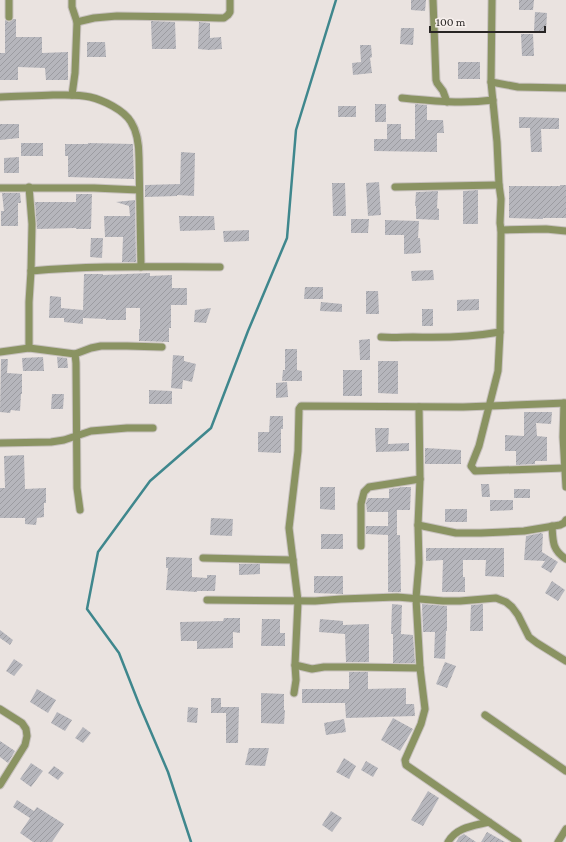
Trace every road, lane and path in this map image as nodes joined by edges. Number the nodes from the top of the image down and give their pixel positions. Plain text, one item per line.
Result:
1 (9, 0) edge
2 (72, 0) edge
3 (230, 0) edge
4 (433, 0) edge
5 (492, 0) edge
6 (9, 17) dead end
7 (77, 22) junction
8 (491, 82) junction
9 (566, 88) edge
10 (72, 95) junction
11 (0, 97) edge
12 (402, 98) dead end
13 (493, 100) junction
14 (446, 102) junction
15 (499, 185) junction
16 (29, 187) junction
17 (395, 187) dead end
18 (0, 188) edge
19 (139, 190) junction
20 (501, 230) junction
21 (566, 231) edge
22 (141, 267) junction
23 (220, 267) dead end
24 (31, 271) junction
25 (500, 332) junction
26 (381, 337) dead end
27 (162, 347) dead end
28 (29, 348) junction
29 (0, 352) edge
30 (75, 354) junction
31 (565, 403) edge
32 (489, 406) junction
33 (419, 407) junction
34 (153, 428) dead end
35 (77, 436) junction
36 (0, 443) edge
37 (565, 468) junction
38 (420, 479) junction
39 (566, 487) edge
40 (80, 510) dead end
41 (566, 520) edge
42 (418, 526) junction
43 (552, 526) junction
44 (361, 546) dead end
45 (203, 558) dead end
46 (566, 559) edge
47 (293, 560) junction
48 (416, 598) junction
49 (207, 600) dead end
50 (298, 601) junction
51 (566, 661) edge
52 (295, 665) junction
53 (420, 668) junction
54 (294, 692) dead end
55 (0, 709) edge
56 (485, 715) dead end
57 (566, 771) edge
58 (0, 784) edge
59 (489, 822) junction
60 (566, 829) edge
61 (448, 842) edge
62 (518, 842) edge
63 (558, 842) edge

1 - 6 street
2 - 7 street
3 - 7 street
4 - 14 street
5 - 8 street
7 - 10 street
8 - 9 street
8 - 13 street
10 - 11 street
10 - 19 street
12 - 14 street
13 - 14 street
13 - 15 street
15 - 17 street
15 - 20 street
16 - 18 street
16 - 19 street
16 - 24 street
19 - 22 street
20 - 21 street
20 - 25 street
22 - 23 street
22 - 24 street
24 - 28 street
25 - 26 street
25 - 32 street
27 - 30 street
28 - 29 street
28 - 30 street
30 - 35 street
31 - 32 street
31 - 37 street
32 - 33 street
32 - 37 street
33 - 38 street
33 - 47 street
34 - 35 street
35 - 36 street
35 - 40 street
37 - 39 street
38 - 42 street
38 - 44 street
41 - 43 street
42 - 43 street
42 - 48 street
43 - 46 street
45 - 47 street
47 - 50 street
48 - 50 street
48 - 51 street
48 - 53 street
49 - 50 street
50 - 52 street
52 - 53 street
52 - 54 street
53 - 59 street
55 - 58 street
56 - 57 street
59 - 61 street
59 - 62 street
60 - 63 street

